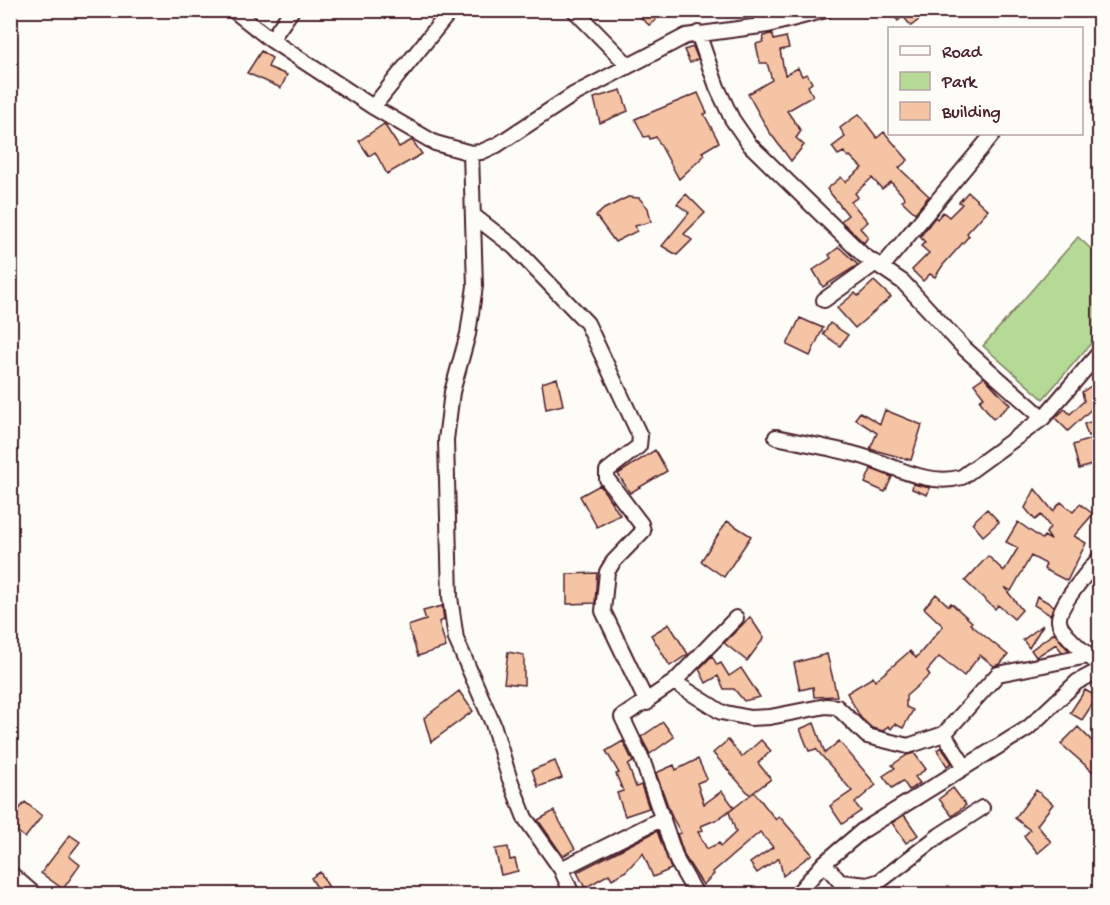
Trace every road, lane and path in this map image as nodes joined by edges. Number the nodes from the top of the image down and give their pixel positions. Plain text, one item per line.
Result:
1 (233, 10) edge
2 (292, 10) edge
3 (451, 10) edge
4 (574, 10) edge
5 (757, 10) edge
6 (826, 10) edge
7 (768, 25) junction
8 (698, 33) junction
9 (271, 40) junction
10 (628, 65) junction
11 (373, 107) junction
12 (992, 135) edge
13 (471, 153) junction
14 (474, 216) junction
15 (879, 265) junction
16 (824, 300) dead end
17 (1100, 352) edge
18 (1043, 418) junction
19 (776, 437) dead end
20 (1100, 557) edge
21 (736, 618) dead end
22 (1088, 656) junction
23 (1100, 668) edge
24 (674, 682) junction
25 (647, 703) junction
26 (944, 734) junction
27 (965, 767) junction
28 (982, 808) dead end
29 (663, 818) junction
30 (824, 863) junction
31 (561, 869) junction
32 (10, 873) edge
33 (34, 894) edge
34 (572, 894) edge
35 (696, 894) edge
36 (797, 894) edge

1 - 9 street
2 - 9 street
3 - 11 street
4 - 10 street
5 - 7 street
6 - 7 street
7 - 8 street
8 - 10 street
8 - 15 street
9 - 11 street
10 - 13 street
11 - 13 street
12 - 15 street
13 - 14 street
14 - 25 street
14 - 31 street
15 - 16 street
15 - 18 street
17 - 18 street
18 - 19 street
20 - 22 street
21 - 24 street
22 - 23 street
22 - 26 street
23 - 27 street
24 - 25 street
24 - 26 street
25 - 29 street
26 - 27 street
27 - 30 street
28 - 30 street
29 - 31 street
29 - 35 street
30 - 36 street
31 - 34 street
32 - 33 street

